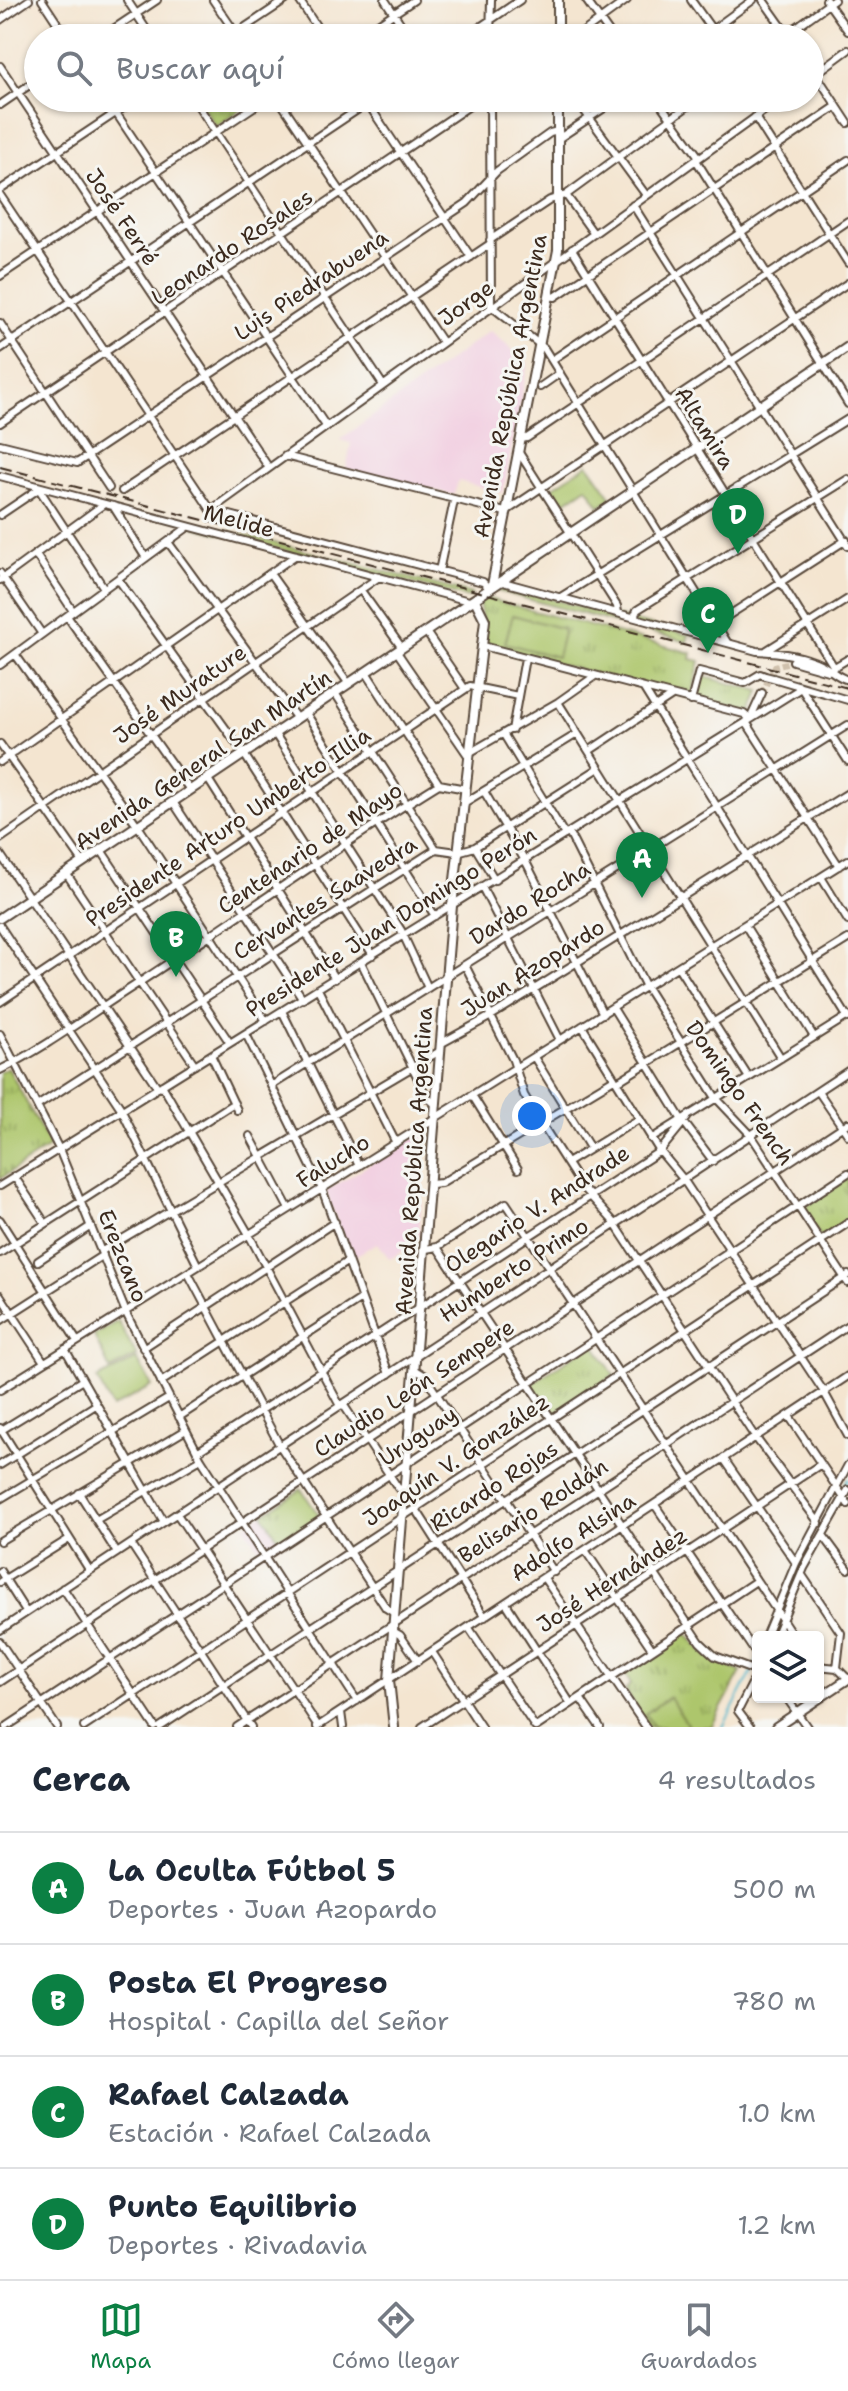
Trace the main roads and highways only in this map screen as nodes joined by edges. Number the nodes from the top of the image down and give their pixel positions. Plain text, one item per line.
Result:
1 (558, 0) edge
2 (558, 24) edge
3 (558, 112) edge
4 (848, 347) edge
5 (537, 557) junction
6 (490, 586) junction
7 (472, 600) junction
8 (0, 918) edge
9 (848, 1679) edge
10 (394, 1727) edge
11 (776, 1727) edge

1 - 2 main road
3 - 6 main road, Avenida República Argentina
4 - 5 main road, Avenida General San Martín
5 - 6 main road, Avenida General San Martín
5 - 7 main road, Avenida General San Martín
6 - 7 main road, Avenida General San Martín
7 - 8 main road, Avenida General San Martín
7 - 10 main road, Avenida República Argentina
9 - 11 main road

